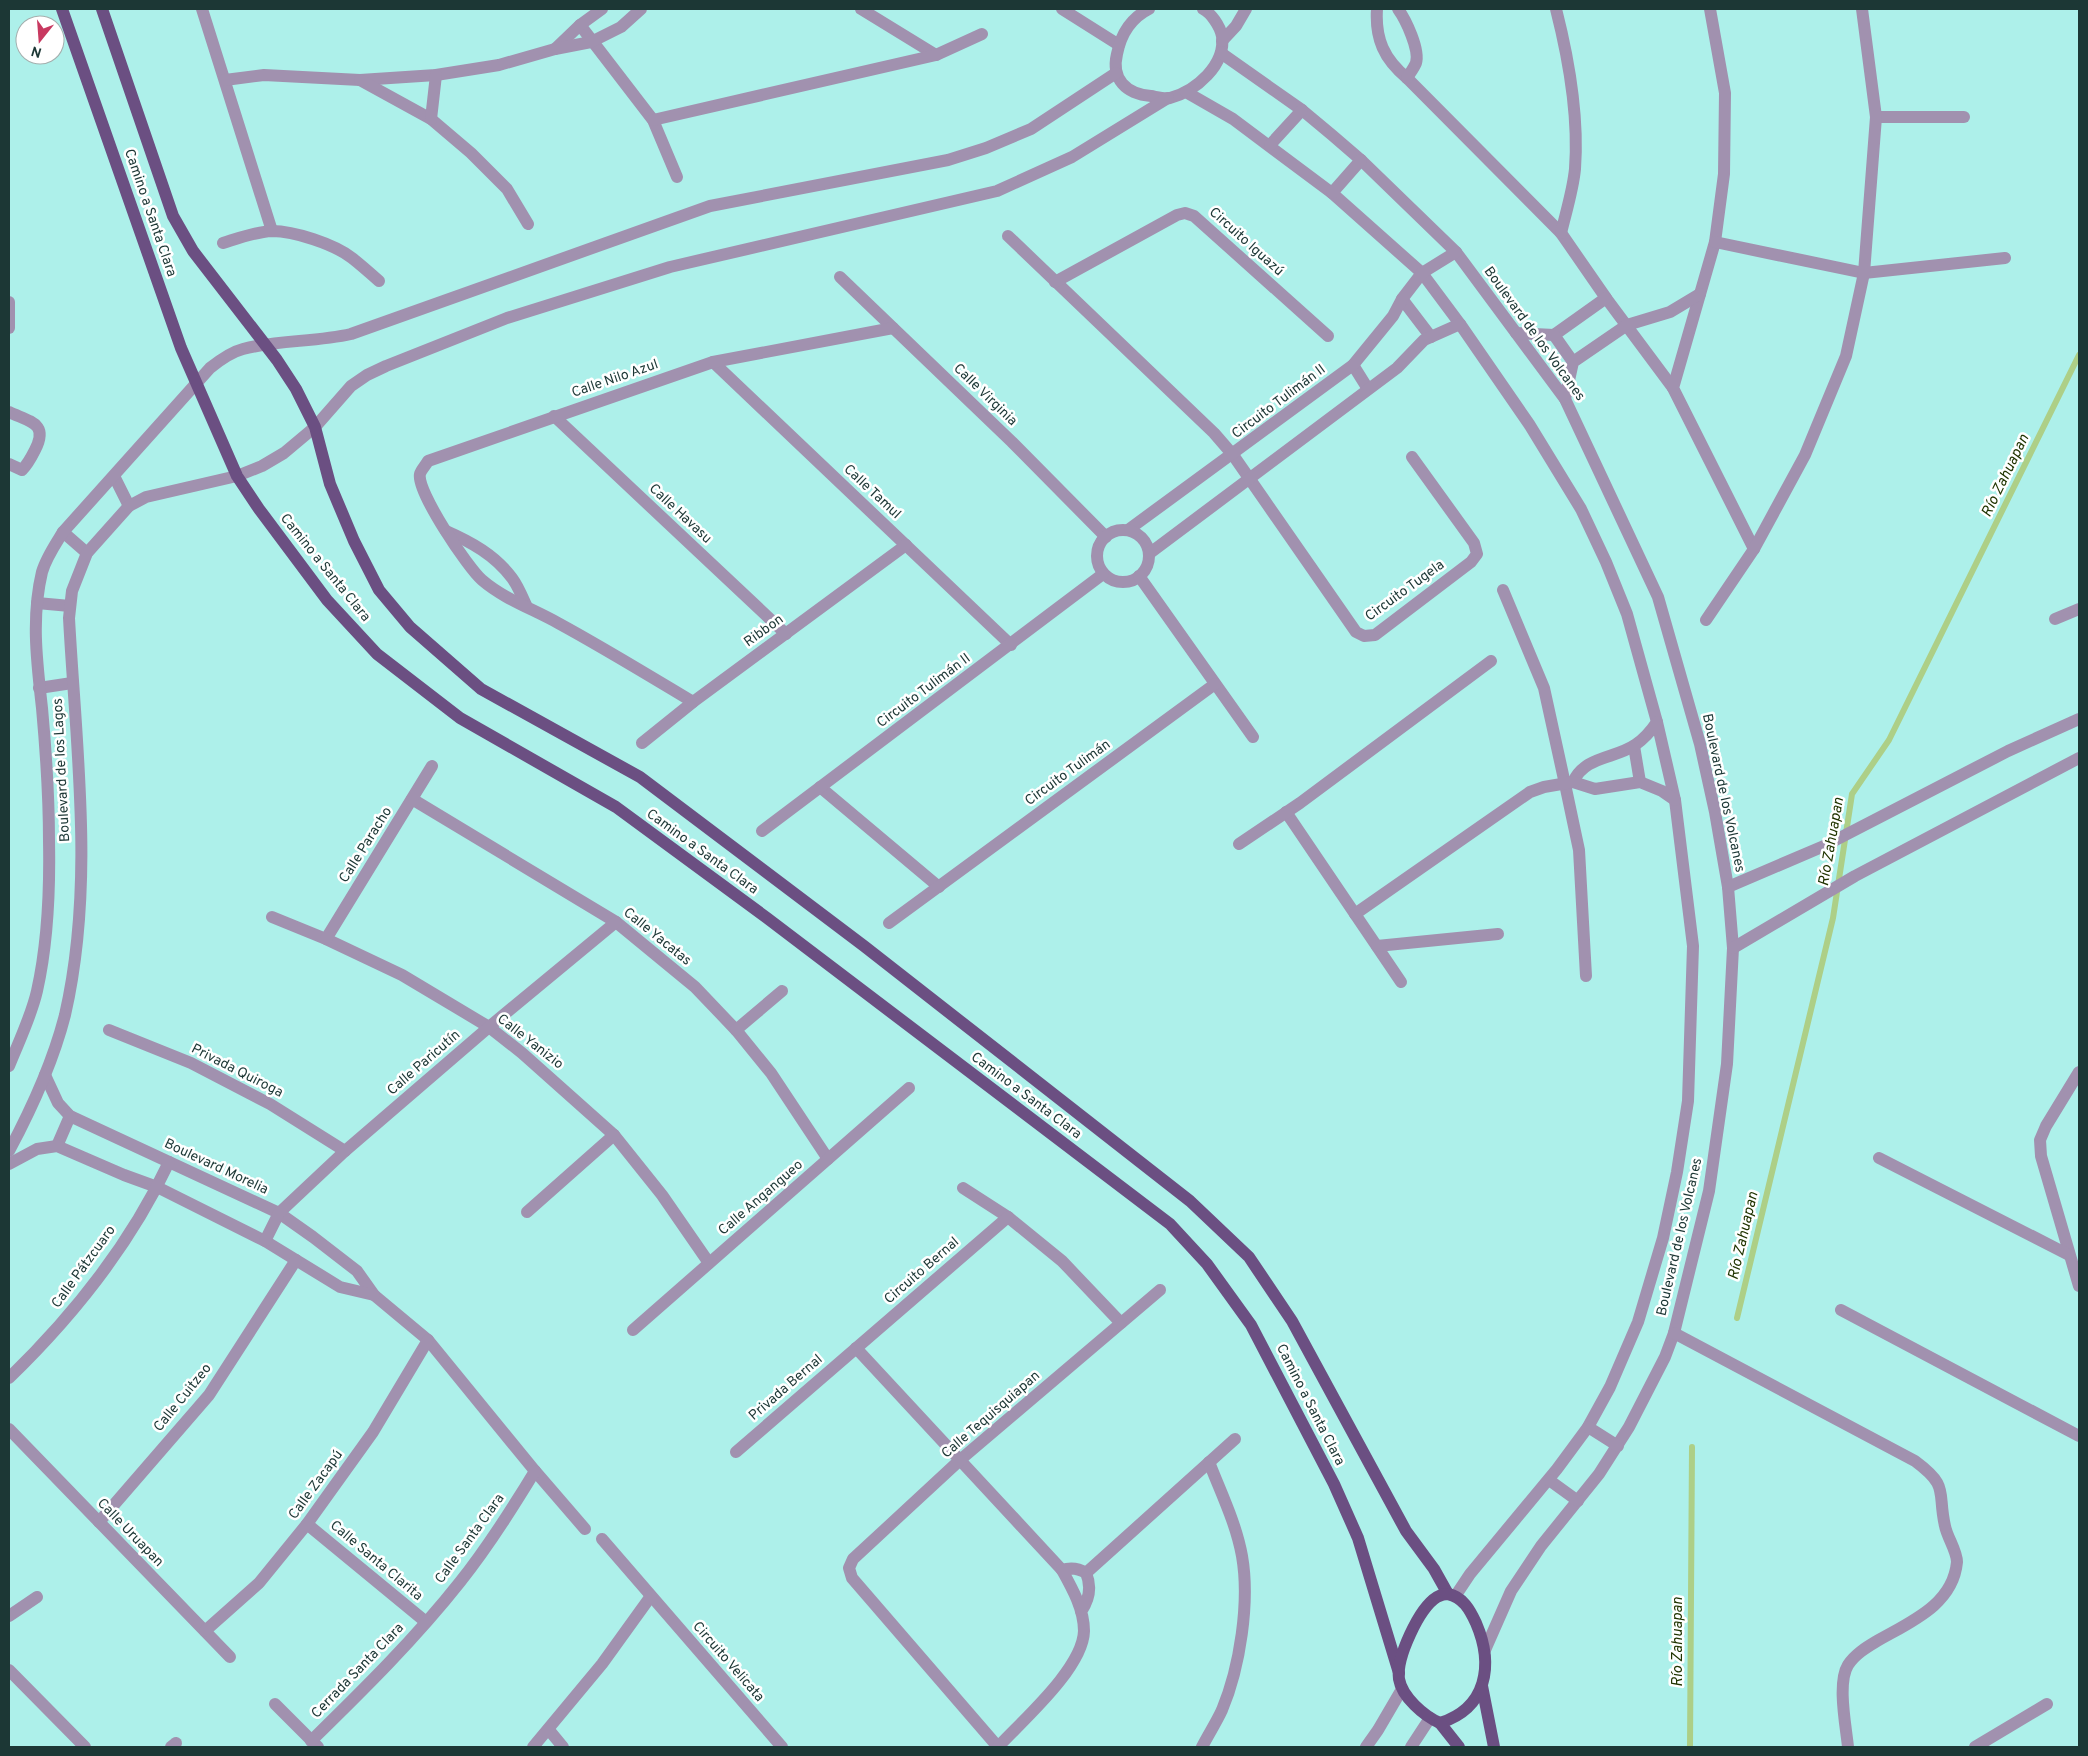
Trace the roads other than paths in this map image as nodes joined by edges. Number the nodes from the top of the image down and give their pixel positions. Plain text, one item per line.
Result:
1 (62, 9) edge
2 (102, 9) edge
3 (202, 9) edge
4 (602, 9) edge
5 (641, 9) edge
6 (861, 9) edge
7 (1062, 9) edge
8 (1203, 9) edge
9 (1246, 9) edge
10 (1377, 9) edge
11 (1398, 9) edge
12 (1556, 9) edge
13 (1710, 9) edge
14 (1862, 9) edge
15 (1139, 11) edge
16 (580, 25) junction
17 (982, 34) dead end
18 (591, 42) junction
19 (1119, 45) junction
20 (1222, 47) junction
21 (556, 49) junction
22 (936, 55) junction
23 (1116, 73) junction
24 (436, 76) junction
25 (1407, 78) junction
26 (225, 80) junction
27 (360, 80) junction
28 (1186, 92) junction
29 (1168, 98) junction
30 (1302, 110) junction
31 (1876, 117) junction
32 (1964, 117) dead end
33 (431, 119) junction
34 (652, 120) junction
35 (1270, 146) junction
36 (1361, 160) junction
37 (677, 177) dead end
38 (1332, 193) junction
39 (528, 224) dead end
40 (272, 231) junction
41 (1561, 233) junction
42 (1008, 236) dead end
43 (1714, 242) junction
44 (223, 243) dead end
45 (1456, 252) junction
46 (2005, 258) dead end
47 (1422, 273) junction
48 (1864, 273) junction
49 (840, 277) dead end
50 (378, 281) dead end
51 (1055, 282) junction
52 (1700, 294) junction
53 (1606, 298) junction
54 (1402, 299) junction
55 (9, 302) edge
56 (1460, 324) junction
57 (1627, 325) junction
58 (9, 328) edge
59 (893, 328) junction
60 (1516, 333) junction
61 (1554, 335) junction
62 (1328, 336) dead end
63 (1430, 337) junction
64 (265, 346) junction
65 (713, 362) junction
66 (1573, 362) junction
67 (1353, 365) junction
68 (197, 380) junction
69 (1673, 388) junction
70 (1368, 389) junction
71 (1566, 398) junction
72 (9, 412) edge
73 (554, 416) junction
74 (315, 427) junction
75 (1233, 454) junction
76 (1412, 457) dead end
77 (9, 464) edge
78 (114, 476) junction
79 (237, 476) junction
80 (1250, 477) junction
81 (129, 506) junction
82 (1128, 530) junction
83 (446, 531) junction
84 (63, 532) junction
85 (1106, 537) junction
86 (906, 545) junction
87 (1754, 549) junction
88 (86, 553) junction
89 (1150, 553) junction
90 (1103, 574) junction
91 (1139, 576) junction
92 (1503, 590) dead end
93 (37, 604) junction
94 (526, 605) junction
95 (70, 606) junction
96 (2079, 610) edge
97 (2055, 619) dead end
98 (1706, 620) dead end
99 (786, 634) junction
100 (1011, 645) junction
101 (1491, 661) dead end
102 (72, 683) junction
103 (1215, 684) junction
104 (40, 688) junction
105 (693, 702) junction
106 (2079, 719) edge
107 (1657, 722) junction
108 (1253, 737) dead end
109 (642, 744) dead end
110 (1634, 746) junction
111 (2079, 758) edge
112 (432, 766) dead end
113 (1640, 782) junction
114 (1569, 783) junction
115 (820, 787) junction
116 (412, 799) junction
117 (1675, 800) junction
118 (1286, 812) junction
119 (762, 831) dead end
120 (1239, 844) dead end
121 (938, 887) junction
122 (1728, 888) junction
123 (1355, 914) junction
124 (272, 917) dead end
125 (616, 922) junction
126 (889, 923) dead end
127 (1498, 934) dead end
128 (326, 939) junction
129 (1377, 946) junction
130 (1733, 948) junction
131 (1586, 976) dead end
132 (1401, 982) dead end
133 (782, 991) dead end
134 (489, 1027) junction
135 (109, 1030) dead end
136 (736, 1030) junction
137 (10, 1059) edge
138 (2079, 1073) edge
139 (45, 1075) junction
140 (909, 1088) dead end
141 (70, 1116) junction
142 (614, 1135) junction
143 (57, 1146) junction
144 (9, 1151) edge
145 (345, 1151) junction
146 (1879, 1158) dead end
147 (828, 1159) junction
148 (169, 1162) junction
149 (9, 1164) edge
150 (157, 1186) junction
151 (963, 1188) dead end
152 (526, 1212) dead end
153 (279, 1213) junction
154 (1008, 1217) junction
155 (265, 1241) junction
156 (2070, 1255) junction
157 (296, 1260) junction
158 (709, 1263) junction
159 (2079, 1286) edge
160 (1160, 1290) dead end
161 (374, 1295) junction
162 (1841, 1310) dead end
163 (1121, 1323) junction
164 (633, 1330) dead end
165 (1674, 1332) junction
166 (428, 1340) junction
167 (856, 1348) junction
168 (9, 1378) edge
169 (1588, 1427) junction
170 (9, 1429) edge
171 (2079, 1436) edge
172 (1235, 1439) dead end
173 (1618, 1446) junction
174 (736, 1452) dead end
175 (960, 1460) junction
176 (1209, 1462) junction
177 (535, 1471) junction
178 (1548, 1480) junction
179 (1578, 1501) junction
180 (98, 1522) junction
181 (307, 1524) junction
182 (586, 1529) dead end
183 (602, 1539) dead end
184 (1062, 1570) junction
185 (1086, 1573) junction
186 (1452, 1594) junction
187 (651, 1596) junction
188 (37, 1597) dead end
189 (1081, 1612) junction
190 (9, 1616) edge
191 (426, 1622) junction
192 (205, 1631) junction
193 (1485, 1650) junction
194 (230, 1657) dead end
195 (9, 1670) edge
196 (1399, 1673) junction
197 (1482, 1686) junction
198 (1402, 1689) junction
199 (275, 1704) dead end
200 (2047, 1704) dead end
201 (1435, 1721) junction
202 (549, 1730) junction
203 (314, 1744) edge
204 (84, 1747) edge
205 (533, 1747) edge
206 (563, 1747) edge
207 (781, 1747) edge
208 (998, 1747) edge
209 (1202, 1747) edge
210 (1366, 1747) edge
211 (1411, 1747) edge
212 (1459, 1747) edge
213 (1494, 1747) edge
214 (1848, 1747) edge
215 (1975, 1747) edge

1 - 68 main road, Camino a Santa Clara
2 - 64 main road, Camino a Santa Clara
3 - 26 street
4 - 16 street
5 - 18 street
6 - 22 street
7 - 19 street
8 - 20 street
9 - 20 street
10 - 25 street
11 - 25 street
12 - 41 street
13 - 43 street
14 - 31 street
15 - 19 street
16 - 18 street
16 - 21 street
17 - 22 street
18 - 21 street
18 - 34 street
19 - 23 street
20 - 28 street
20 - 30 street, Boulevard de los Volcanes
21 - 24 street
22 - 34 street
23 - 29 street
23 - 64 street, Boulevard de los Lagos
24 - 27 street
24 - 33 street
25 - 41 street
26 - 27 street
26 - 40 street
27 - 33 street
28 - 29 street
28 - 35 street, Boulevard de los Volcanes
29 - 74 street, Boulevard de los Lagos
30 - 35 street
30 - 36 street, Boulevard de los Volcanes
31 - 32 street
31 - 48 street
33 - 39 street
34 - 37 street
35 - 38 street, Boulevard de los Volcanes
36 - 38 street
36 - 45 street, Boulevard de los Volcanes
38 - 47 street, Boulevard de los Volcanes
40 - 44 street
40 - 50 street
41 - 53 street
42 - 51 street
43 - 48 street
43 - 52 street
45 - 47 street
45 - 60 street, Boulevard de los Volcanes
46 - 48 street
47 - 54 street, Circuito Tulimán II
47 - 56 street, Boulevard de los Volcanes
48 - 87 street
49 - 59 street, Calle Virginia
51 - 62 street, Circuito Iguazú
51 - 75 street
52 - 57 street
52 - 69 street
53 - 57 street
53 - 61 street
54 - 63 street
54 - 67 street, Circuito Tulimán II
55 - 58 street
56 - 63 street
56 - 107 street, Boulevard de los Volcanes
57 - 66 street
57 - 69 street
59 - 65 street, Calle Nilo Azul
59 - 85 street, Calle Virginia
60 - 61 street
60 - 71 street, Boulevard de los Volcanes
61 - 66 street
63 - 70 street
64 - 68 street, Boulevard de los Lagos
64 - 74 main road, Camino a Santa Clara
65 - 73 street, Calle Nilo Azul
65 - 86 street, Calle Tamul
66 - 71 street
67 - 70 street
67 - 75 street, Circuito Tulimán II
68 - 78 street, Boulevard de los Lagos
68 - 79 main road, Camino a Santa Clara
69 - 87 street
70 - 80 street
71 - 122 street, Boulevard de los Volcanes
72 - 77 street
73 - 83 street, Calle Nilo Azul
73 - 99 street, Calle Havasu
74 - 79 street, Boulevard de los Lagos
74 - 186 main road, Camino a Santa Clara
75 - 80 street
75 - 82 street, Circuito Tulimán II
76 - 80 street, Circuito Tugela
78 - 81 street
78 - 84 street, Boulevard de los Lagos
79 - 81 street, Boulevard de los Lagos
79 - 196 main road, Camino a Santa Clara
80 - 89 street
81 - 88 street, Boulevard de los Lagos
82 - 85 street
82 - 89 street
83 - 94 street, Calle Nilo Azul
83 - 94 street
84 - 88 street
84 - 93 street, Boulevard de los Lagos
85 - 90 street
86 - 99 street, Ribbon
86 - 100 street, Calle Tamul
87 - 98 street
88 - 95 street, Boulevard de los Lagos
89 - 91 street
90 - 91 street
90 - 100 street, Circuito Tulimán II
91 - 103 street
92 - 114 street
93 - 95 street
93 - 104 street, Boulevard de los Lagos
94 - 105 street, Calle Nilo Azul
95 - 102 street, Boulevard de los Lagos
96 - 97 street
99 - 105 street, Ribbon
100 - 115 street, Circuito Tulimán II
101 - 118 street
102 - 104 street
102 - 139 street, Boulevard de los Lagos
103 - 108 street
103 - 121 street, Circuito Tulimán
104 - 137 street, Boulevard de los Lagos
105 - 109 street, Ribbon
106 - 122 street
107 - 110 street
107 - 117 street, Boulevard de los Volcanes
110 - 113 street
110 - 114 street
111 - 130 street
112 - 116 street, Calle Paracho
113 - 114 street
113 - 117 street
114 - 123 street
114 - 131 street
115 - 119 street, Circuito Tulimán II
115 - 121 street
116 - 125 street, Calle Yacatas
116 - 128 street, Calle Paracho
117 - 169 street, Boulevard de los Volcanes
118 - 120 street
118 - 123 street
121 - 126 street, Circuito Tulimán
122 - 130 street, Boulevard de los Volcanes
123 - 129 street
124 - 128 street, Calle Yanizio
125 - 134 street, Calle Paricutín
125 - 136 street, Calle Yacatas
127 - 129 street
128 - 134 street, Calle Yanizio
129 - 132 street
130 - 165 street, Boulevard de los Volcanes
133 - 136 street
134 - 142 street, Calle Yanizio
134 - 145 street, Calle Paricutín
135 - 145 street, Privada Quiroga
136 - 147 street, Calle Yacatas
138 - 156 street
139 - 141 street, Boulevard Morelia
139 - 144 street, Boulevard de los Lagos
140 - 147 street, Calle Angangueo
141 - 143 street
141 - 148 street, Boulevard Morelia
142 - 152 street
142 - 158 street, Calle Yanizio
143 - 149 street
143 - 150 street, Boulevard Morelia
145 - 153 street, Calle Paricutín
146 - 156 street
147 - 158 street, Calle Angangueo
148 - 150 street, Calle Pátzcuaro
148 - 153 street, Boulevard Morelia
150 - 155 street, Boulevard Morelia
150 - 168 street, Calle Pátzcuaro
151 - 154 street
153 - 155 street, Calle Paricutín
153 - 161 street, Boulevard Morelia
154 - 163 street
154 - 167 street, Circuito Bernal
155 - 157 street, Boulevard Morelia
156 - 159 street
157 - 161 street, Boulevard Morelia
157 - 180 street, Calle Cuitzeo
158 - 164 street, Calle Angangueo
160 - 163 street, Calle Tequisquiapan
161 - 166 street, Boulevard Morelia
162 - 171 street
163 - 175 street, Calle Tequisquiapan
165 - 173 street, Boulevard de los Volcanes
165 - 214 street
166 - 177 street, Boulevard Morelia
166 - 181 street, Calle Zacapú
167 - 174 street, Privada Bernal
167 - 175 street
169 - 173 street
169 - 178 street, Boulevard de los Volcanes
170 - 180 street, Calle Uruapan
172 - 176 street
173 - 179 street, Boulevard de los Volcanes
175 - 184 street
175 - 208 street, Calle Tequisquiapan
176 - 185 street
176 - 209 street
177 - 182 street, Boulevard Morelia
177 - 191 street, Calle Santa Clara
178 - 179 street
178 - 186 street, Boulevard de los Volcanes
179 - 193 street, Boulevard de los Volcanes
180 - 192 street, Calle Uruapan
181 - 191 street, Calle Santa Clarita
181 - 192 street, Calle Zacapú
183 - 187 street, Circuito Velicata
184 - 185 street
184 - 189 street
185 - 189 street
186 - 193 main road
186 - 196 main road
187 - 202 street
187 - 207 street, Circuito Velicata
188 - 190 street
189 - 208 street
191 - 203 street, Cerrada Santa Clara
192 - 194 street, Calle Uruapan
193 - 197 main road
195 - 204 street
196 - 198 main road
197 - 201 main road
197 - 213 main road
198 - 201 main road
198 - 210 street
199 - 203 street
200 - 215 street
201 - 211 street
201 - 212 main road
202 - 205 street
202 - 206 street

